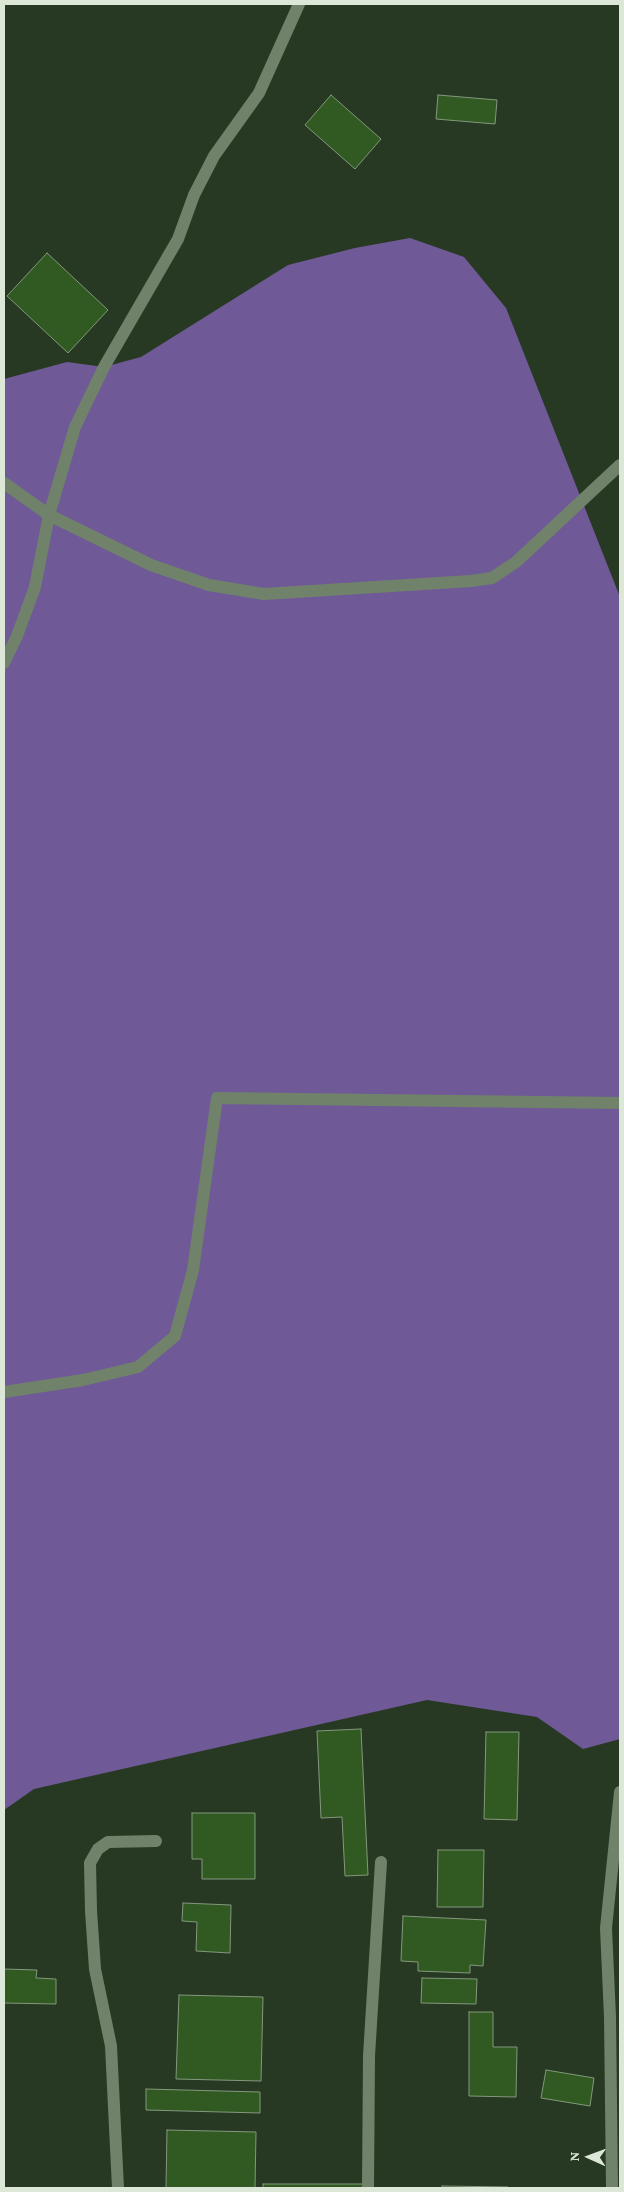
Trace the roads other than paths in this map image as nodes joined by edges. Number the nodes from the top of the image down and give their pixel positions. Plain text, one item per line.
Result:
1 (299, 4) edge
2 (620, 465) edge
3 (4, 483) edge
4 (49, 515) junction
5 (4, 663) edge
6 (620, 1104) edge
7 (4, 1392) edge
8 (620, 1792) edge
9 (156, 1840) dead end
10 (381, 1862) dead end
11 (118, 2188) edge
12 (368, 2188) edge
13 (612, 2188) edge

1 - 4 street
2 - 4 street
3 - 4 street
4 - 5 street
6 - 7 street
8 - 13 street
9 - 11 street
10 - 12 street

